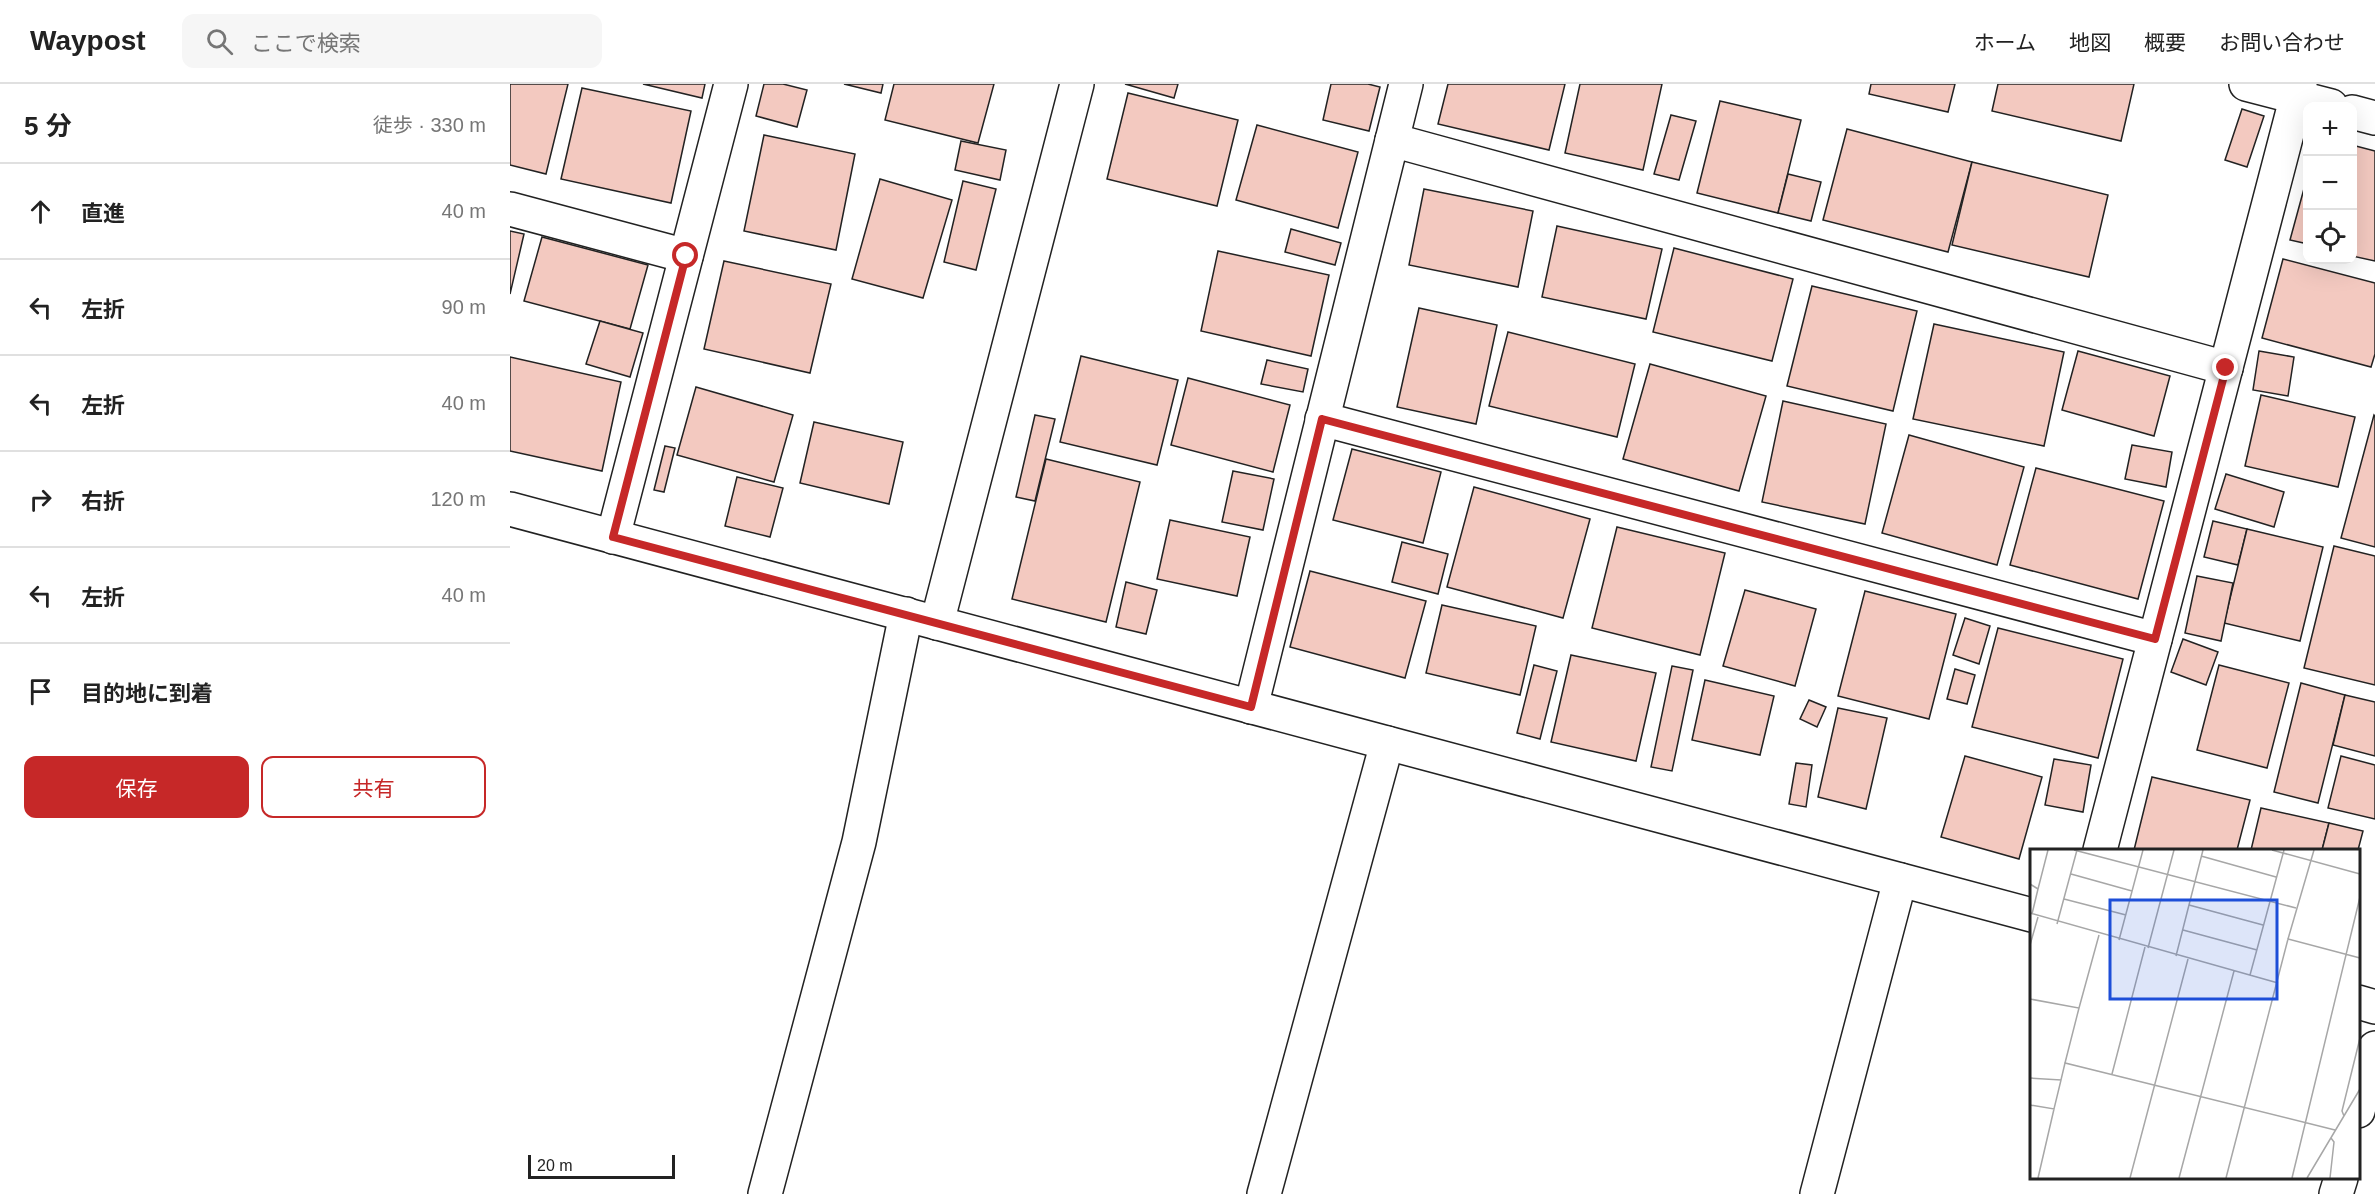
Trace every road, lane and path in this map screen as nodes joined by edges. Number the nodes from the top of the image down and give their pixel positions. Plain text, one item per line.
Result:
1 (731, 84) edge
2 (1077, 84) edge
3 (1406, 84) edge
4 (2246, 84) edge
5 (2299, 91) edge
6 (2322, 102) edge
7 (2357, 113) edge
8 (2375, 118) edge
9 (1392, 140) junction
10 (510, 209) edge
11 (686, 256) junction
12 (2226, 368) junction
13 (1322, 419) junction
14 (510, 509) edge
15 (613, 537) junction
16 (906, 614) junction
17 (937, 623) junction
18 (2155, 639) junction
19 (1251, 707) junction
20 (1387, 743) junction
21 (2100, 849) edge
22 (1899, 880) junction
23 (2030, 915) edge
24 (2360, 1002) edge
25 (2375, 1006) edge
26 (2375, 1048) edge
27 (2360, 1104) edge
28 (2341, 1179) edge
29 (765, 1194) edge
30 (1264, 1194) edge
31 (1817, 1194) edge
32 (2337, 1194) edge

1 - 11 street
2 - 17 street
3 - 9 street
4 - 5 street
5 - 6 street
5 - 12 street
7 - 8 street
9 - 12 street
9 - 13 street
10 - 11 street
11 - 15 street
12 - 18 street
13 - 18 street
13 - 19 street
14 - 15 street
15 - 16 street
16 - 17 street
16 - 29 street
17 - 19 street
18 - 21 street
19 - 20 street
20 - 22 street
20 - 30 street
22 - 23 street
22 - 31 street
24 - 25 street
26 - 27 street
28 - 32 street

